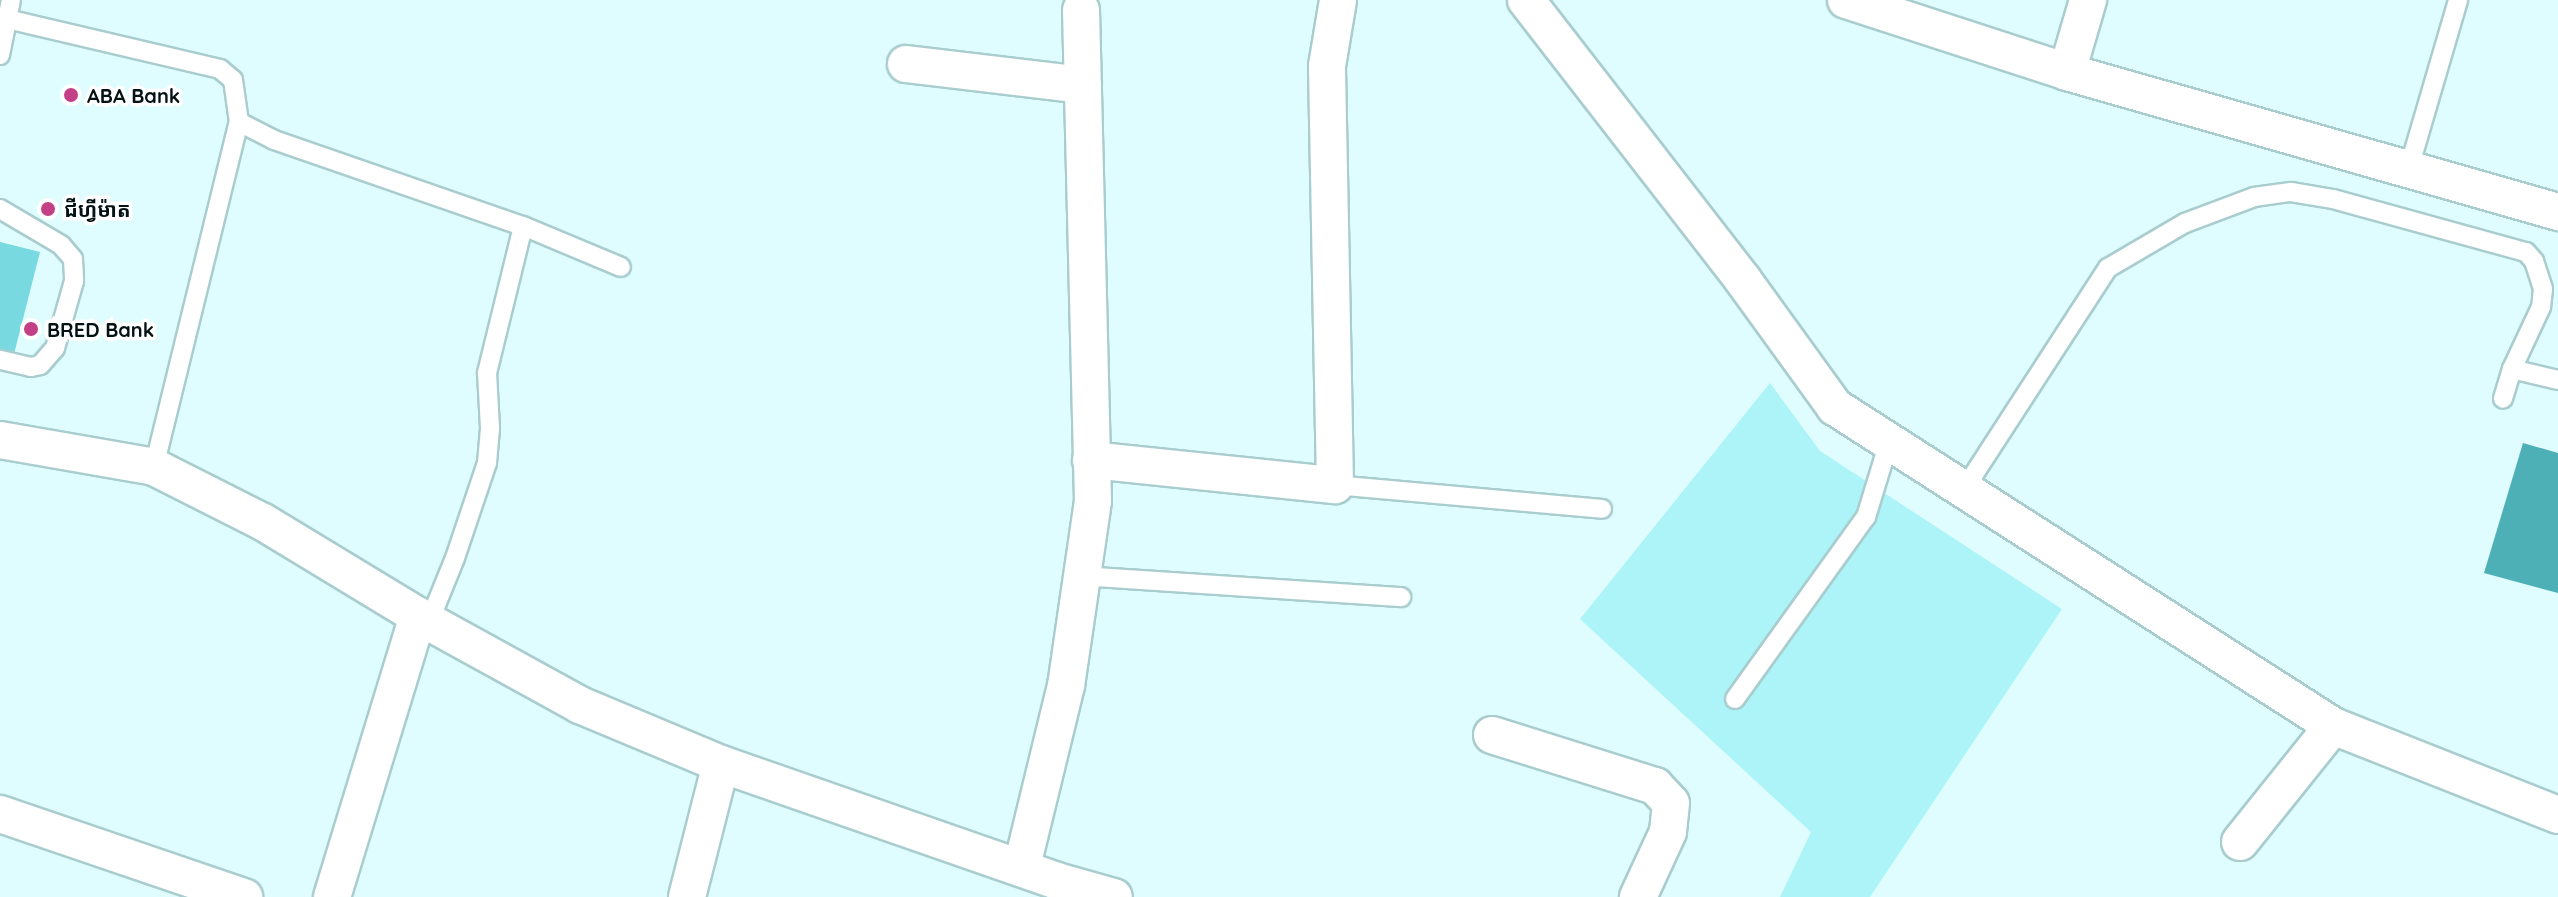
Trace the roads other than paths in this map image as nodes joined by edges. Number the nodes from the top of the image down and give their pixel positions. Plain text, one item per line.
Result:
1 (11, 0) edge
2 (1338, 0) edge
3 (1526, 0) edge
4 (1846, 0) edge
5 (2088, 0) edge
6 (2458, 0) edge
7 (1081, 10) dead end
8 (7, 19) junction
9 (0, 55) edge
10 (906, 64) dead end
11 (2067, 72) junction
12 (1083, 85) junction
13 (239, 122) junction
14 (2409, 168) junction
15 (0, 209) edge
16 (2558, 212) edge
17 (523, 226) junction
18 (621, 267) dead end
19 (0, 360) edge
20 (2512, 369) junction
21 (2558, 380) edge
22 (2503, 399) dead end
23 (0, 440) edge
24 (1889, 442) junction
25 (1091, 460) junction
26 (154, 467) junction
27 (1335, 485) junction
28 (1963, 491) junction
29 (1602, 509) dead end
30 (1082, 576) junction
31 (1401, 597) dead end
32 (424, 619) junction
33 (1735, 699) dead end
34 (2333, 726) junction
35 (1492, 735) dead end
36 (721, 764) junction
37 (0, 814) edge
38 (2558, 815) edge
39 (2240, 842) dead end
40 (1022, 866) junction
41 (1054, 889) edge
42 (244, 897) edge
43 (332, 897) edge
44 (687, 897) edge
45 (1114, 897) edge
46 (1638, 897) edge

1 - 8 lane
2 - 27 street
3 - 24 street
4 - 11 street
5 - 11 street
6 - 14 lane
7 - 12 street
8 - 9 lane
8 - 13 lane
10 - 12 street
11 - 14 street
12 - 25 street
13 - 17 lane
13 - 26 lane
14 - 16 street
15 - 19 lane
17 - 18 lane
17 - 32 lane
20 - 21 lane
20 - 22 lane
20 - 28 lane
23 - 26 street
24 - 28 street
24 - 33 lane
25 - 27 street
25 - 30 street
26 - 32 street
27 - 29 lane
28 - 34 street
30 - 31 lane
30 - 40 street
32 - 36 street
32 - 43 street
34 - 38 street
34 - 39 street
35 - 46 street
36 - 40 street
36 - 44 street
37 - 42 street
40 - 41 street
41 - 45 street

